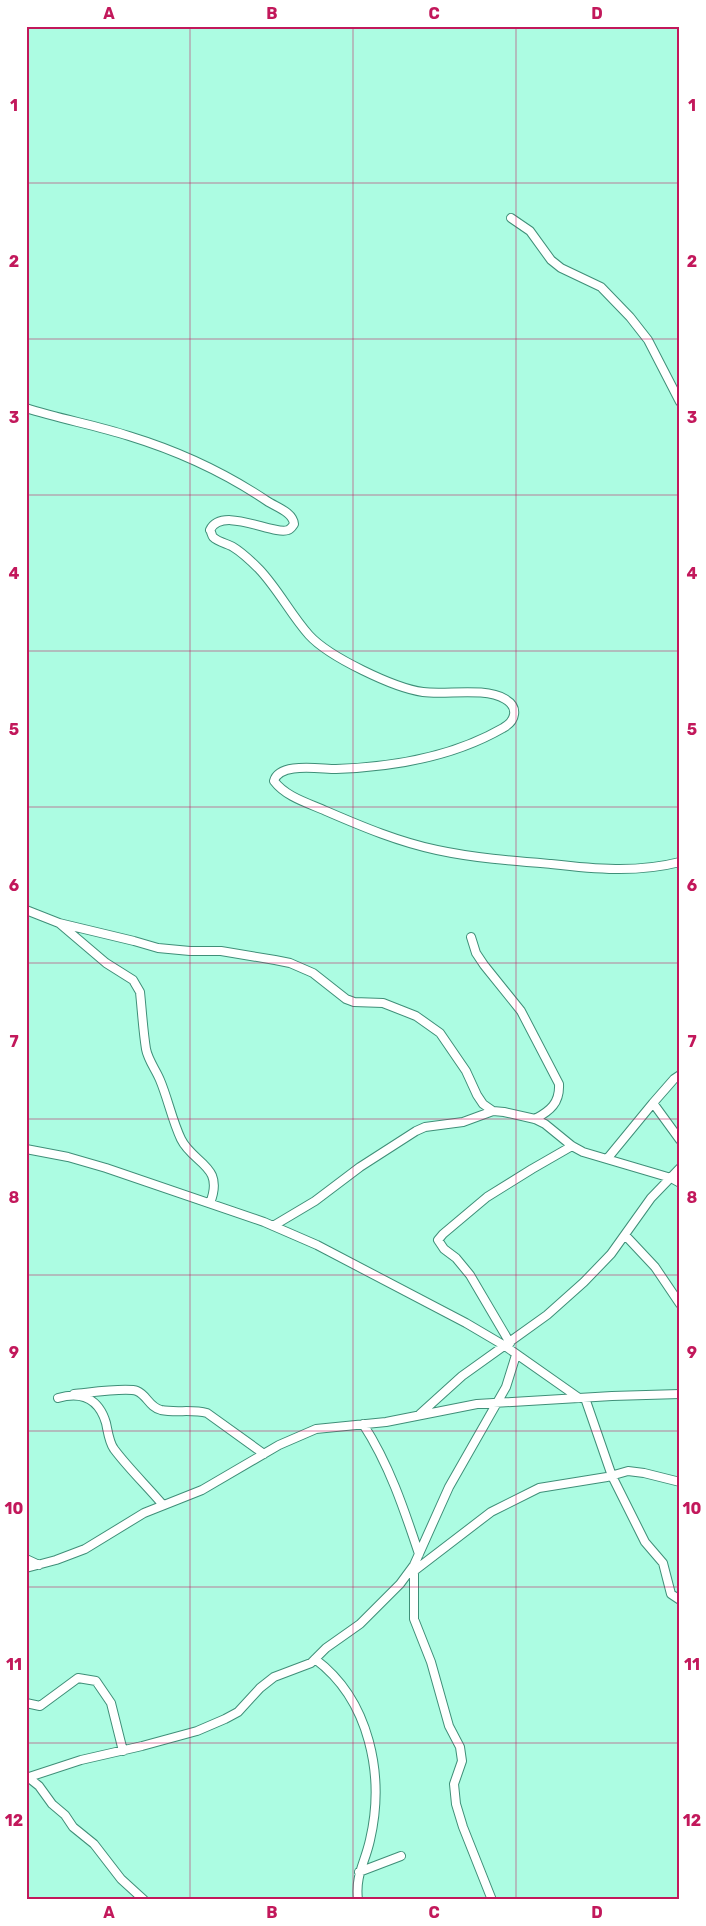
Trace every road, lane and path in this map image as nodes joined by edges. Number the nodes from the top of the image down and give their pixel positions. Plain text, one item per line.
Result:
1 (511, 218) dead end
2 (680, 402) edge
3 (26, 408) edge
4 (680, 862) edge
5 (26, 910) edge
6 (59, 923) junction
7 (471, 937) dead end
8 (680, 1075) edge
9 (652, 1102) junction
10 (493, 1110) junction
11 (534, 1119) junction
12 (680, 1140) edge
13 (572, 1146) junction
14 (26, 1149) edge
15 (607, 1159) junction
16 (680, 1168) edge
17 (671, 1178) junction
18 (680, 1183) edge
19 (210, 1203) junction
20 (273, 1226) junction
21 (625, 1235) junction
22 (680, 1304) edge
23 (507, 1345) junction
24 (516, 1354) junction
25 (74, 1394) junction
26 (680, 1394) edge
27 (58, 1398) dead end
28 (582, 1398) junction
29 (498, 1403) junction
30 (419, 1416) junction
31 (363, 1424) junction
32 (264, 1454) junction
33 (612, 1476) junction
34 (680, 1482) edge
35 (163, 1505) junction
36 (419, 1554) junction
37 (26, 1559) edge
38 (39, 1565) junction
39 (26, 1568) edge
40 (414, 1568) junction
41 (680, 1600) edge
42 (315, 1659) junction
43 (26, 1703) edge
44 (124, 1751) junction
45 (27, 1778) edge
46 (400, 1856) dead end
47 (359, 1872) junction
48 (144, 1900) edge
49 (358, 1900) edge
50 (492, 1900) edge

1 - 2 street
3 - 4 street
5 - 6 street
6 - 10 street
6 - 19 street
7 - 11 street
8 - 9 street
9 - 12 street
9 - 15 street
10 - 11 street
10 - 20 street
11 - 13 street
13 - 15 street
13 - 23 street
14 - 19 street
15 - 17 street
16 - 17 street
17 - 18 street
17 - 21 street
19 - 20 street
20 - 23 street
21 - 22 street
21 - 23 street
23 - 24 street
23 - 30 street
24 - 28 street
24 - 29 street
25 - 27 street
25 - 32 street
25 - 35 street
26 - 28 street
28 - 29 street
28 - 33 street
29 - 30 street
29 - 36 street
30 - 31 street
31 - 32 street
31 - 36 street
32 - 35 street
33 - 34 street
33 - 40 street
33 - 41 street
35 - 38 street
36 - 40 street
37 - 38 street
38 - 39 street
40 - 42 street
40 - 50 street
42 - 44 street
42 - 47 street
43 - 44 street
44 - 45 street
45 - 48 street
46 - 47 street
47 - 49 street

